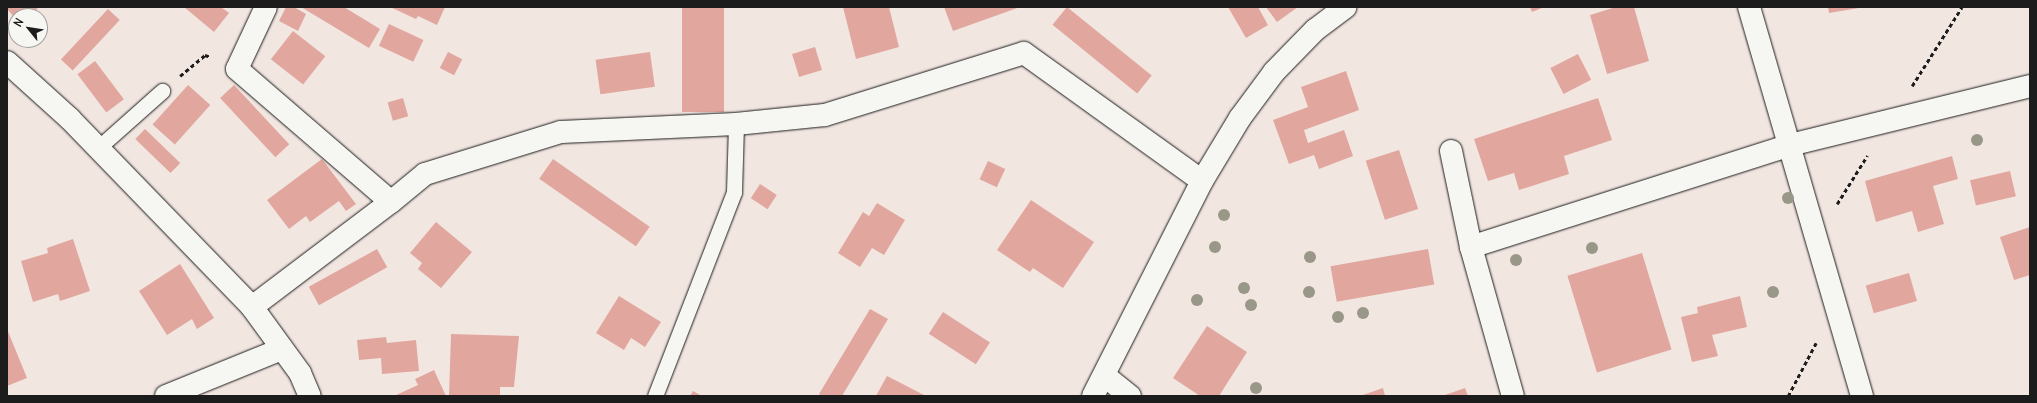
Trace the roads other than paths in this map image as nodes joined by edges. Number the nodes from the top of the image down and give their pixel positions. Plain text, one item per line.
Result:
1 (266, 7) edge
2 (1345, 7) edge
3 (1749, 7) edge
4 (10, 69) edge
5 (2030, 86) edge
6 (162, 91) road end
7 (736, 124) junction
8 (1790, 145) junction
9 (98, 148) junction
10 (1451, 151) dead end
11 (1202, 181) junction
12 (391, 202) junction
13 (1471, 247) junction
14 (252, 307) junction
15 (282, 349) junction
16 (1105, 376) junction
17 (166, 396) edge
18 (310, 396) edge
19 (655, 396) edge
20 (1093, 396) edge
21 (1130, 396) edge
22 (1513, 396) edge
23 (1862, 396) edge

1 - 12 street
2 - 11 street
3 - 8 street
4 - 9 street
5 - 8 street
6 - 9 lane
7 - 11 street
7 - 12 street
7 - 19 lane
8 - 13 street
8 - 23 street
9 - 14 street
10 - 13 street
11 - 16 street
12 - 14 street
13 - 22 street
14 - 15 street
15 - 17 street
15 - 18 street
16 - 20 street
16 - 21 street

